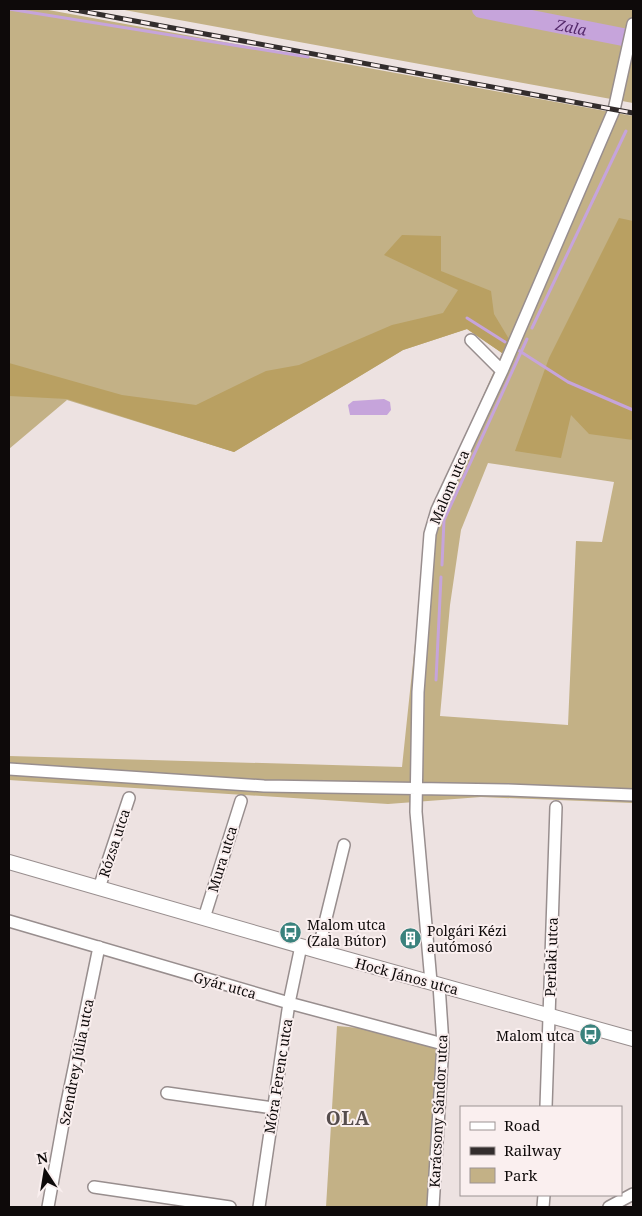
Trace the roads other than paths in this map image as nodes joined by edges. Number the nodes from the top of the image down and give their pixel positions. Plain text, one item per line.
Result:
1 (633, 24) edge
2 (472, 340) dead end
3 (502, 371) junction
4 (9, 769) edge
5 (416, 789) junction
6 (633, 795) edge
7 (129, 798) dead end
8 (241, 801) dead end
9 (556, 807) dead end
10 (344, 845) dead end
11 (9, 864) edge
12 (99, 888) junction
13 (204, 918) junction
14 (9, 921) edge
15 (301, 946) junction
16 (99, 947) junction
17 (318, 952) junction
18 (435, 983) junction
19 (289, 1004) junction
20 (548, 1014) junction
21 (633, 1039) edge
22 (443, 1044) junction
23 (167, 1093) dead end
24 (546, 1106) edge
25 (273, 1108) junction
26 (94, 1187) dead end
27 (633, 1194) edge
28 (48, 1207) edge
29 (230, 1207) edge
30 (259, 1207) edge
31 (433, 1207) edge
32 (609, 1207) edge

1 - 3 street, Malom utca
2 - 3 street
3 - 5 street, Malom utca
4 - 5 street
5 - 6 street
5 - 18 street, Malom utca
7 - 12 street, Rózsa utca
8 - 13 street, Mura utca
9 - 20 street, Perlaki utca
10 - 17 street
11 - 12 main road, Hock János utca
12 - 13 main road, Hock János utca
13 - 15 main road, Hock János utca
14 - 16 street, Gyár utca
15 - 17 main road, Hock János utca
15 - 19 street, Móra Ferenc utca
16 - 19 street, Gyár utca
16 - 28 street, Szendrey Júlia utca
17 - 18 main road, Hock János utca
18 - 20 main road, Hock János utca
18 - 22 street, Karácsony Sándor utca
19 - 22 street, Gyár utca
19 - 25 street, Móra Ferenc utca
20 - 21 main road, Hock János utca
20 - 24 street, Perlaki utca
22 - 31 street, Karácsony Sándor utca
23 - 25 street
25 - 30 street, Móra Ferenc utca
26 - 29 street
27 - 32 street

